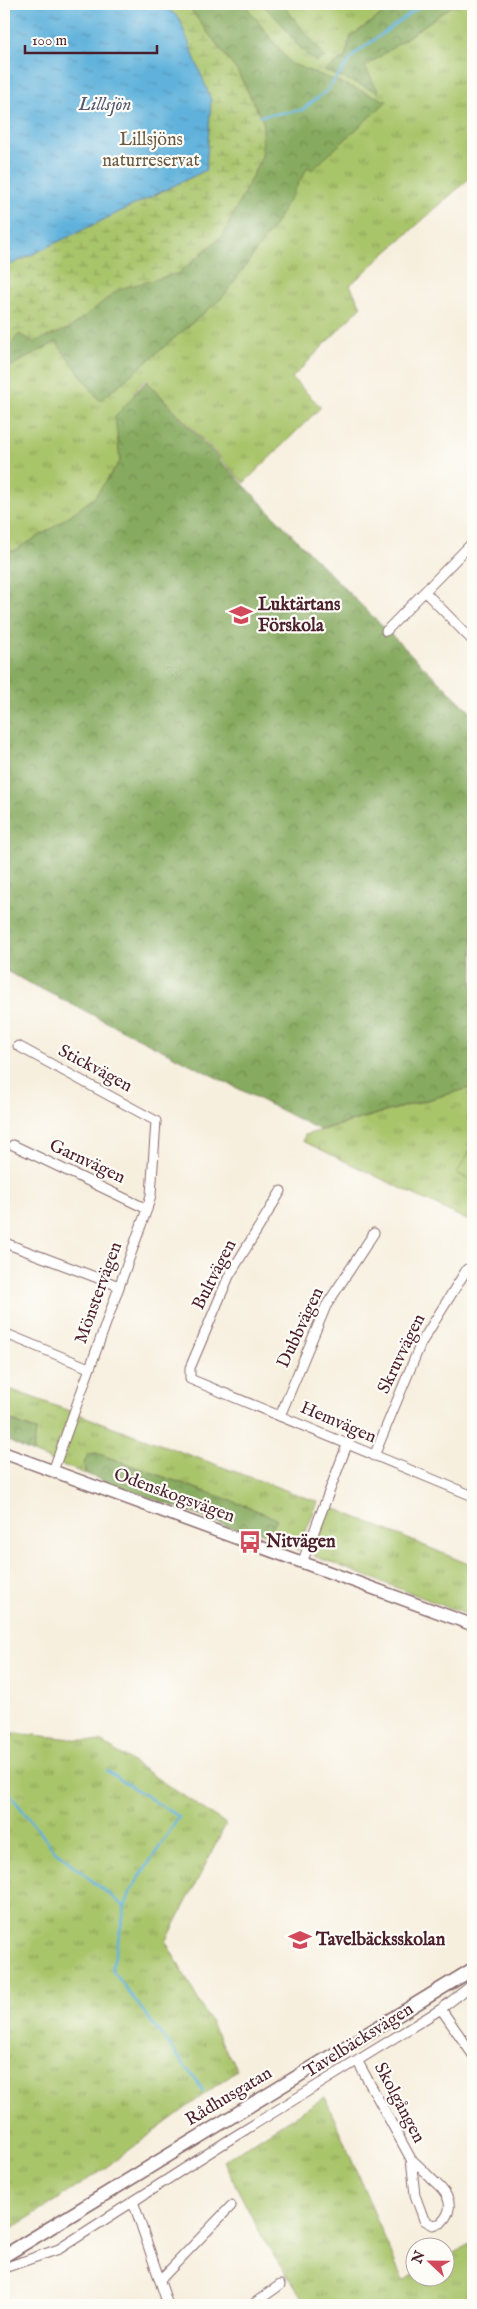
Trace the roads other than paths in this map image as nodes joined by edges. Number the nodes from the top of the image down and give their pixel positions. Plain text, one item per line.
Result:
1 (473, 542) edge
2 (425, 592) junction
3 (386, 631) dead end
4 (471, 635) edge
5 (18, 1046) dead end
6 (156, 1121) joint
7 (12, 1145) dead end
8 (281, 1191) dead end
9 (147, 1209) junction
10 (374, 1232) dead end
11 (5, 1243) dead end
12 (467, 1269) dead end
13 (119, 1286) junction
14 (4, 1333) edge
15 (89, 1368) junction
16 (190, 1379) joint
17 (280, 1416) junction
18 (347, 1445) junction
19 (4, 1453) edge
20 (374, 1456) junction
21 (53, 1471) junction
22 (473, 1496) edge
23 (302, 1563) junction
24 (473, 1625) edge
25 (473, 1969) edge
26 (473, 1984) edge
27 (441, 2009) junction
28 (473, 2054) edge
29 (358, 2062) junction
30 (411, 2159) junction
31 (133, 2201) junction
32 (231, 2206) dead end
33 (4, 2256) edge
34 (4, 2268) edge
35 (160, 2280) junction
36 (280, 2285) dead end
37 (168, 2305) edge
38 (252, 2305) edge

1 - 2 street
2 - 3 street
2 - 4 street
5 - 6 street, Stickvägen
6 - 9 street, Mönstervägen
7 - 9 street, Garnvägen
8 - 16 street, Bultvägen
9 - 13 street, Mönstervägen
10 - 17 street, Dubbvägen
11 - 13 street
12 - 20 street, Skruvvägen
13 - 15 street, Mönstervägen
14 - 15 street
15 - 21 street, Mönstervägen
16 - 17 street, Hemvägen
17 - 18 street, Hemvägen
18 - 20 street, Hemvägen
18 - 23 street
19 - 21 street, Odenskogsvägen
20 - 22 street, Hemvägen
21 - 23 street, Odenskogsvägen
23 - 24 street, Odenskogsvägen
25 - 33 main road, Rådhusgatan
26 - 27 street, Tavelbäcksvägen
27 - 28 street
27 - 29 street, Tavelbäcksvägen
29 - 30 street, Skolgången
29 - 31 street, Tavelbäcksvägen
30 - 30 street, Skolgången
31 - 34 street, Tavelbäcksvägen
31 - 35 street
32 - 35 street
35 - 37 street
36 - 38 street

